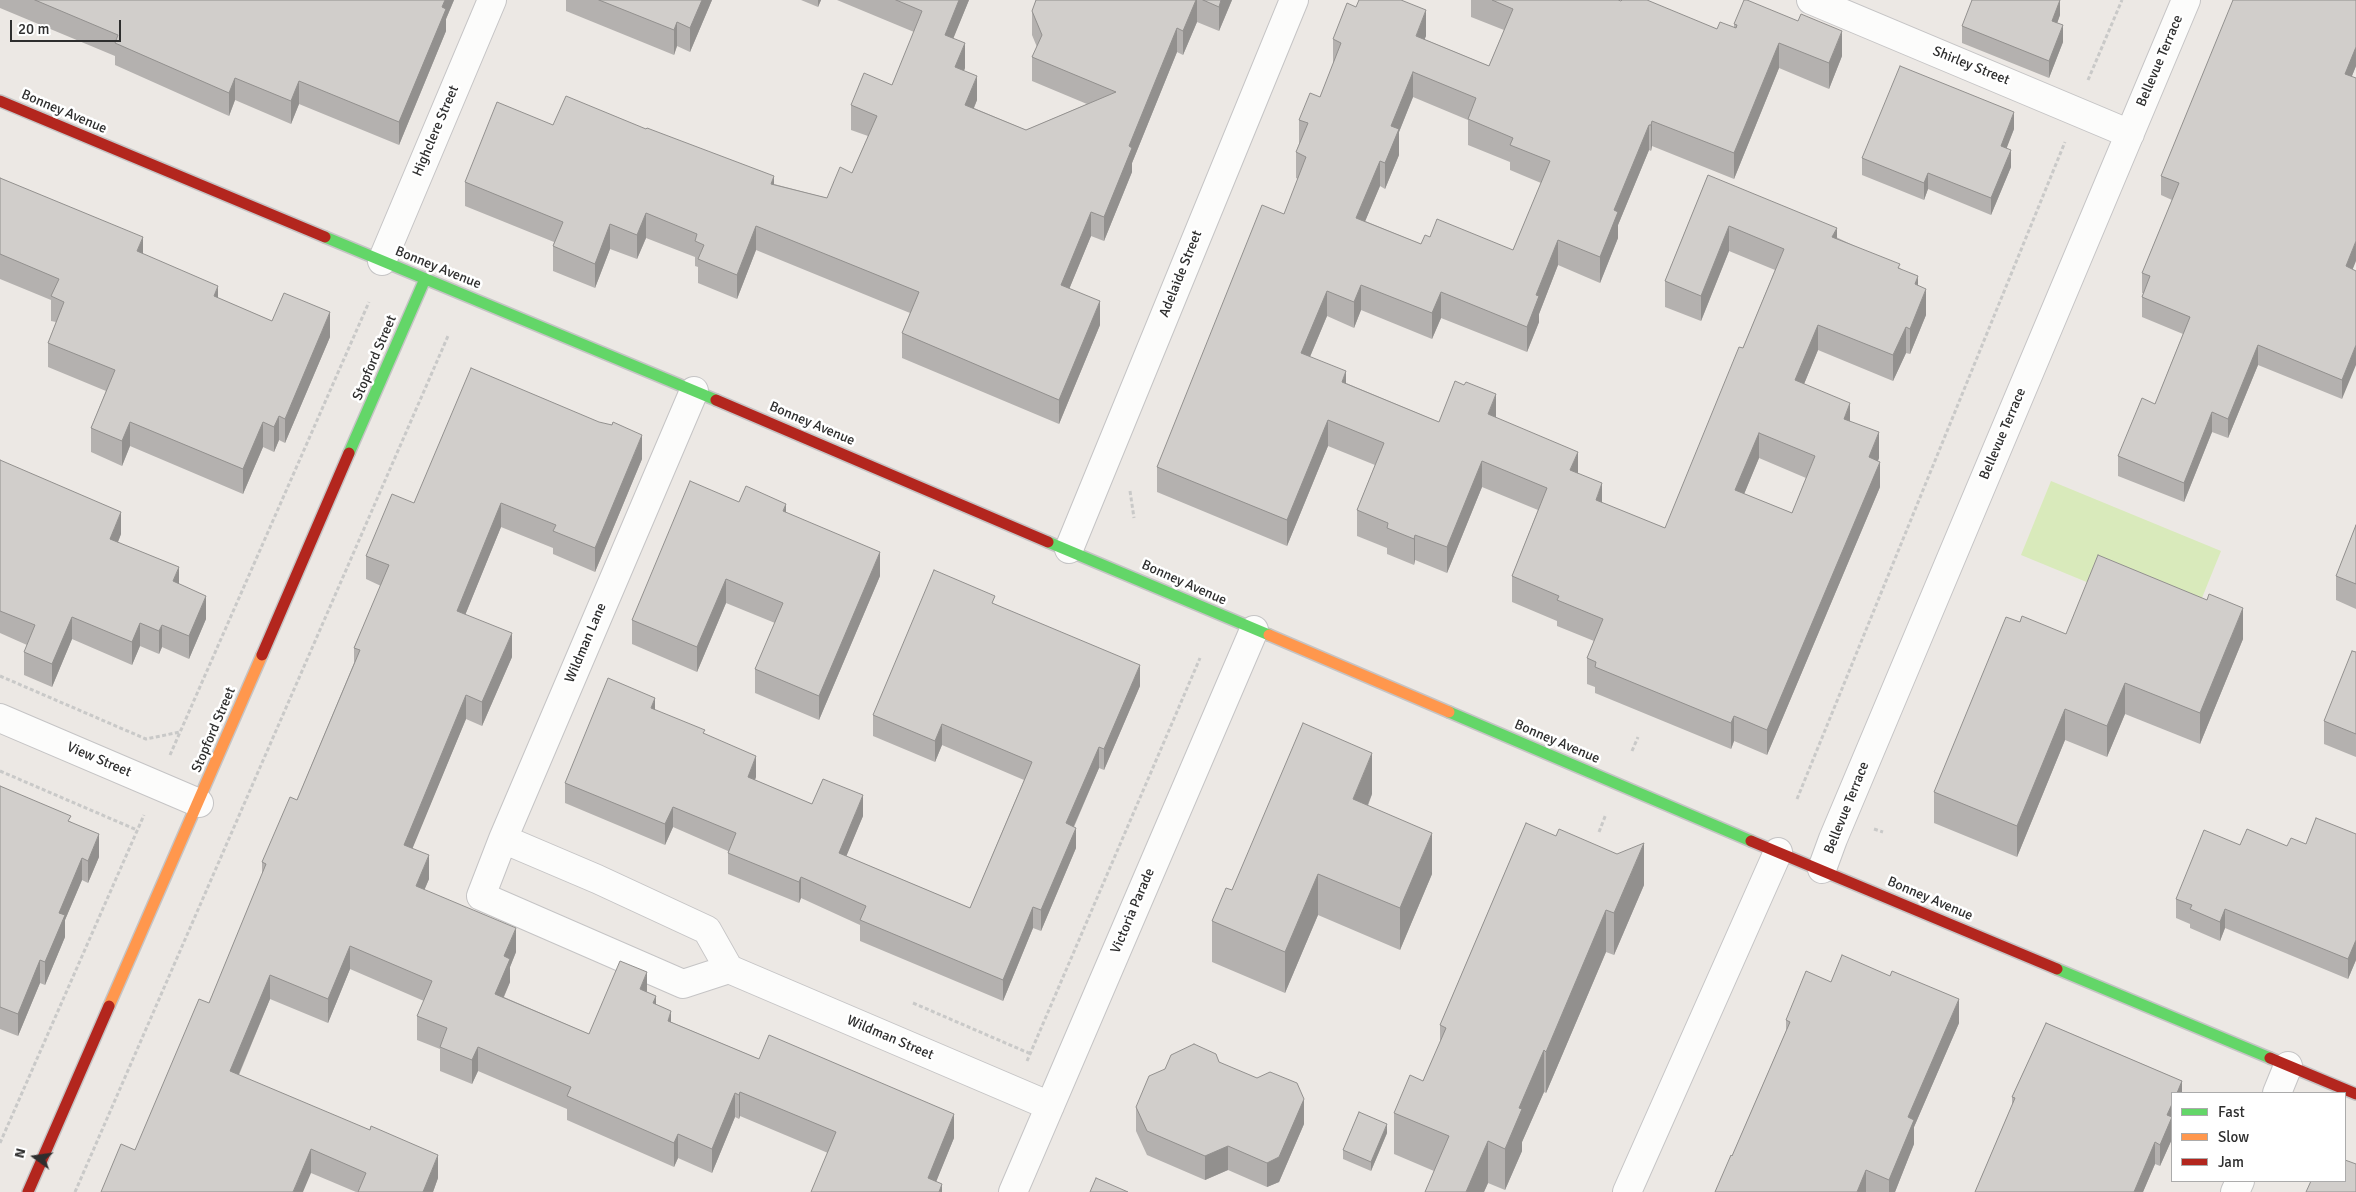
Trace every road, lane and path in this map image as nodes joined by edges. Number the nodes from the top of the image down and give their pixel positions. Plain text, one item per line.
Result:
1 (492, 0) edge
2 (1294, 0) edge
3 (1811, 0) edge
4 (2122, 0) edge
5 (2186, 0) edge
6 (2084, 88) dead end
7 (0, 101) edge
8 (2130, 134) junction
9 (2066, 140) dead end
10 (382, 261) junction
11 (425, 279) junction
12 (369, 302) dead end
13 (448, 336) dead end
14 (694, 390) junction
15 (1069, 549) junction
16 (1254, 630) junction
17 (1200, 658) dead end
18 (0, 676) edge
19 (0, 718) edge
20 (180, 731) junction
21 (1638, 737) dead end
22 (1632, 751) dead end
23 (170, 756) dead end
24 (0, 771) edge
25 (1797, 798) dead end
26 (199, 803) junction
27 (1606, 814) dead end
28 (141, 821) dead end
29 (1874, 828) dead end
30 (137, 830) junction
31 (1599, 832) dead end
32 (1883, 832) dead end
33 (503, 838) junction
34 (1778, 852) junction
35 (1822, 869) junction
36 (729, 970) junction
37 (913, 1003) dead end
38 (1031, 1054) junction
39 (2288, 1066) junction
40 (1023, 1070) dead end
41 (2276, 1092) edge
42 (2356, 1094) edge
43 (1050, 1106) junction
44 (0, 1142) edge
45 (28, 1192) edge
46 (75, 1192) edge
47 (1013, 1192) edge
48 (1627, 1192) edge

1 - 10 street, Highclere Street
2 - 15 street, Adelaide Street
3 - 8 street, Shirley Street
4 - 6 path
5 - 8 street, Bellevue Terrace
7 - 10 street, Bonney Avenue
8 - 35 street, Bellevue Terrace
9 - 25 path
10 - 11 street, Bonney Avenue
11 - 14 street, Bonney Avenue
11 - 26 street, Stopford Street
12 - 20 path
13 - 46 path
14 - 15 street, Bonney Avenue
14 - 33 street, Wildman Lane
15 - 16 street, Bonney Avenue
16 - 34 street, Bonney Avenue
16 - 43 street, Victoria Parade
17 - 38 path
18 - 20 path
19 - 26 street, View Street
20 - 23 path
21 - 22 path
24 - 30 path
26 - 45 street, Stopford Street
27 - 31 path
28 - 30 path
29 - 32 path
30 - 44 path
33 - 36 street
33 - 36 street, Wildman Lane
34 - 35 street, Bonney Avenue
34 - 48 street
35 - 39 street, Bonney Avenue
36 - 43 street, Wildman Street
37 - 38 path
38 - 40 path
39 - 41 street
39 - 42 street, Bonney Avenue
43 - 47 street, Victoria Parade

